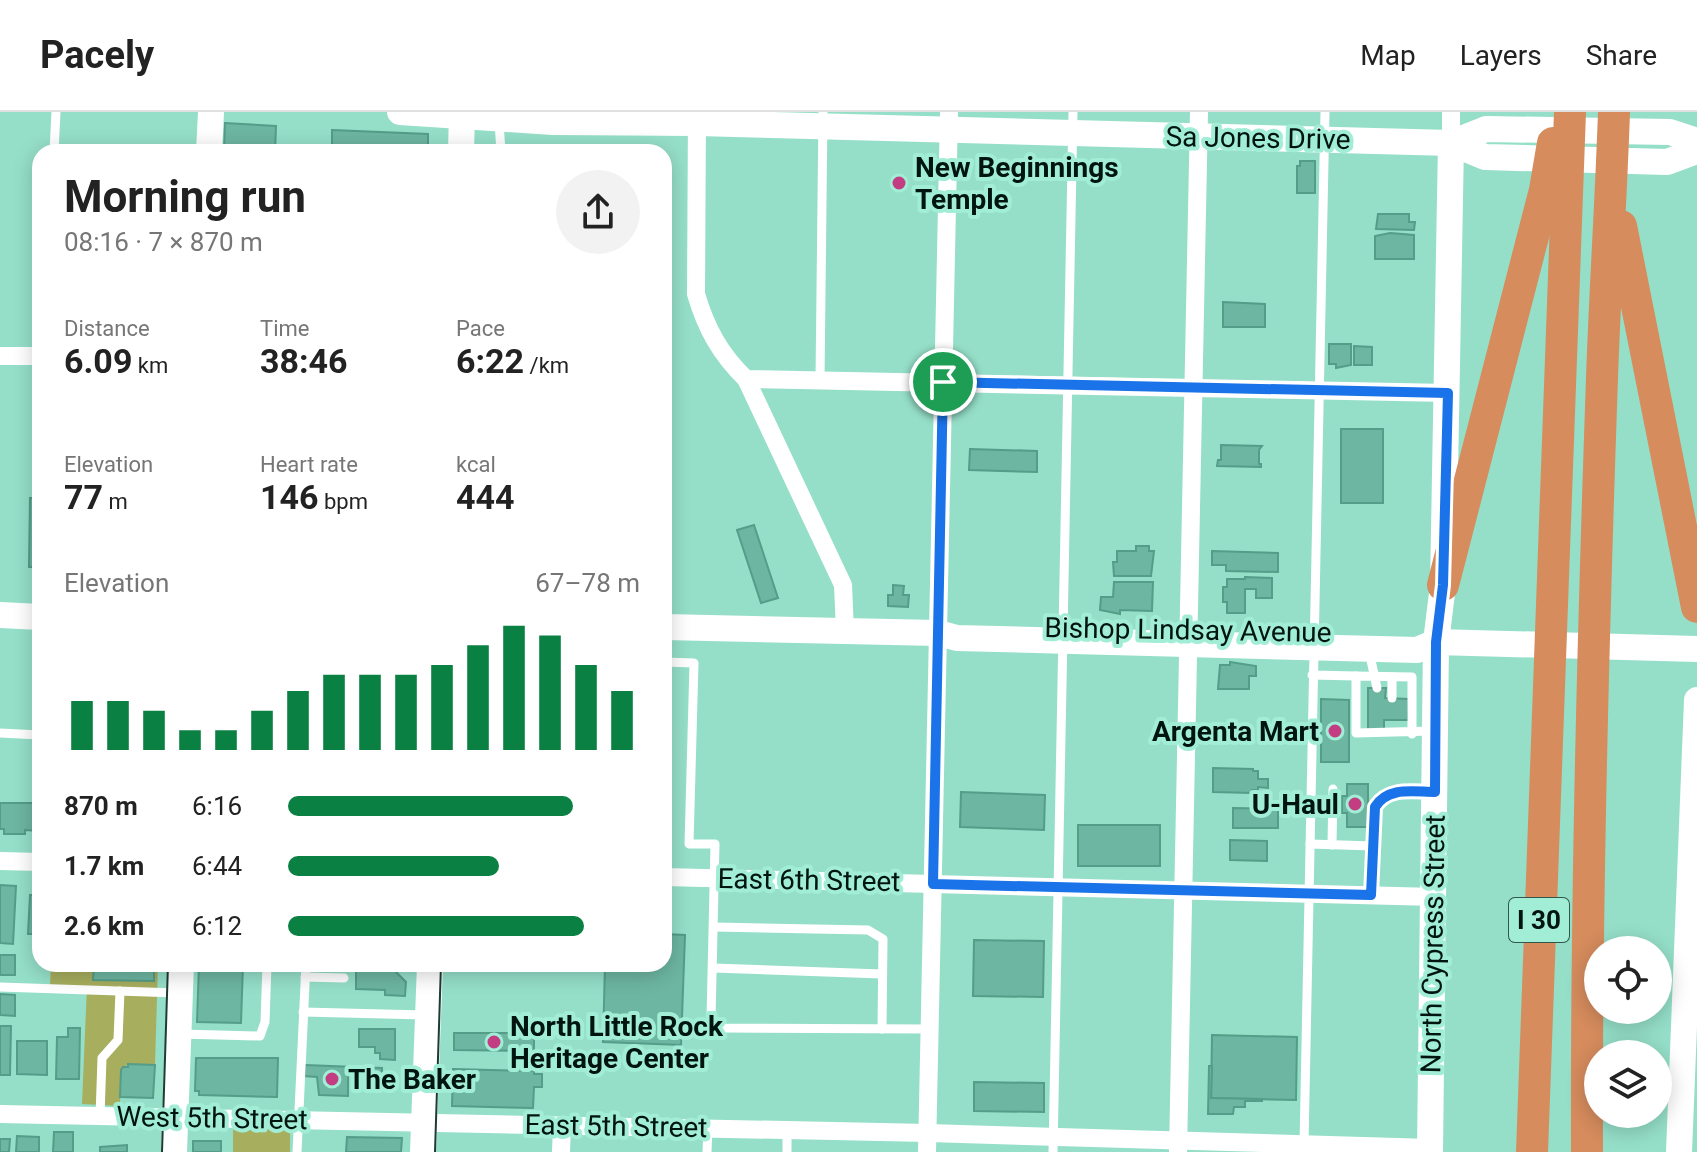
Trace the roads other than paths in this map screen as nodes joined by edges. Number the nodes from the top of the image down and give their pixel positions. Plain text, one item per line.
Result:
1 (56, 112) edge
2 (211, 112) edge
3 (400, 112) edge
4 (462, 112) edge
5 (1325, 112) edge
6 (1451, 112) edge
7 (1559, 112) edge
8 (1570, 112) edge
9 (1614, 112) edge
10 (697, 118) edge
11 (498, 119) junction
12 (823, 120) edge
13 (949, 121) edge
14 (1073, 123) edge
15 (1199, 124) edge
16 (1324, 140) junction
17 (1697, 141) edge
18 (1451, 143) junction
19 (54, 144) edge
20 (209, 144) edge
21 (461, 144) edge
22 (500, 144) edge
23 (1697, 151) edge
24 (1611, 185) junction
25 (1556, 190) junction
26 (0, 356) edge
27 (32, 356) edge
28 (746, 379) junction
29 (820, 380) junction
30 (943, 382) junction
31 (1068, 384) junction
32 (1193, 387) junction
33 (1319, 390) junction
34 (1448, 393) junction
35 (1443, 585) junction
36 (0, 604) edge
37 (32, 605) edge
38 (1697, 607) edge
39 (0, 615) edge
40 (32, 617) edge
41 (672, 627) edge
42 (845, 631) junction
43 (938, 633) junction
44 (1063, 634) junction
45 (1188, 636) junction
46 (1313, 639) junction
47 (1436, 642) junction
48 (1369, 648) junction
49 (1697, 649) edge
50 (672, 662) edge
51 (1312, 675) junction
52 (1356, 676) junction
53 (1373, 676) junction
54 (1392, 677) junction
55 (1377, 688) dead end
56 (1392, 698) dead end
57 (1697, 700) edge
58 (1392, 720) dead end
59 (1424, 732) junction
60 (0, 733) edge
61 (1392, 734) junction
62 (32, 735) edge
63 (1333, 789) dead end
64 (1435, 792) junction
65 (1310, 844) junction
66 (1332, 845) junction
67 (1373, 846) junction
68 (0, 861) edge
69 (32, 862) edge
70 (672, 877) edge
71 (715, 878) junction
72 (933, 884) junction
73 (1058, 887) junction
74 (1183, 890) junction
75 (1309, 894) junction
76 (1371, 895) junction
77 (1435, 897) junction
78 (1693, 902) edge
79 (714, 927) junction
80 (713, 968) junction
81 (181, 972) edge
82 (267, 972) edge
83 (305, 972) edge
84 (430, 972) edge
85 (882, 974) junction
86 (305, 977) junction
87 (344, 978) dead end
88 (0, 987) edge
89 (120, 991) junction
90 (180, 993) junction
91 (303, 1012) junction
92 (429, 1015) junction
93 (882, 1029) junction
94 (930, 1029) junction
95 (179, 1034) junction
96 (1690, 1072) edge
97 (0, 1114) edge
98 (100, 1116) junction
99 (176, 1117) junction
100 (298, 1120) junction
101 (424, 1122) junction
102 (562, 1125) junction
103 (708, 1128) junction
104 (787, 1130) junction
105 (928, 1133) junction
106 (1304, 1144) junction
107 (1053, 1145) edge
108 (1077, 1145) edge
109 (1178, 1146) edge
110 (1430, 1150) edge
111 (174, 1152) edge
112 (297, 1152) edge
113 (423, 1152) edge
114 (561, 1152) edge
115 (707, 1152) edge
116 (787, 1152) edge
117 (927, 1152) edge
118 (1532, 1152) edge
119 (1587, 1152) edge
120 (1679, 1152) edge

1 - 19 lane
2 - 20 main road
3 - 11 main road, Sa Jones Drive
4 - 21 main road
5 - 16 lane
6 - 18 street, North Cypress Street
7 - 25 highway
8 - 25 highway, I 30
9 - 24 highway, I 30
10 - 11 main road, Sa Jones Drive
10 - 12 main road, Sa Jones Drive
10 - 28 street
11 - 22 lane
12 - 13 main road, Sa Jones Drive
12 - 29 lane
13 - 14 main road, Sa Jones Drive
13 - 30 street
14 - 15 main road, Sa Jones Drive
14 - 31 lane
15 - 16 main road, Sa Jones Drive
15 - 32 street
16 - 18 main road, Sa Jones Drive
16 - 33 lane
17 - 18 main road, Sa Jones Drive
18 - 23 main road, Sa Jones Drive
18 - 34 main road, North Cypress Street
24 - 38 highway
24 - 119 highway, I 30
25 - 35 highway
25 - 118 highway, I 30
26 - 27 street
28 - 29 street
28 - 42 street
29 - 30 street
30 - 31 street
30 - 43 street
31 - 32 street
31 - 44 lane
32 - 33 street
32 - 45 street
33 - 34 street
33 - 46 lane
34 - 35 main road, North Cypress Street
35 - 47 main road, North Cypress Street
36 - 37 main road
39 - 40 main road
41 - 42 main road, Bishop Lindsay Avenue
42 - 43 main road, Bishop Lindsay Avenue
43 - 44 main road, Bishop Lindsay Avenue
43 - 72 street
44 - 45 main road, Bishop Lindsay Avenue
44 - 73 lane
45 - 46 main road, Bishop Lindsay Avenue
45 - 74 street
46 - 47 main road, Bishop Lindsay Avenue
46 - 48 main road, Bishop Lindsay Avenue
46 - 51 lane
47 - 48 main road, Bishop Lindsay Avenue
47 - 49 main road, Bishop Lindsay Avenue
47 - 59 main road, North Cypress Street
48 - 53 lane
50 - 71 lane
51 - 52 lane
51 - 65 lane
52 - 53 lane
52 - 61 lane
53 - 54 lane
53 - 55 lane
54 - 56 lane
54 - 59 lane
57 - 78 main road
58 - 61 lane
59 - 61 lane
59 - 64 main road, North Cypress Street
60 - 62 lane
63 - 66 lane
64 - 67 lane
64 - 77 main road, North Cypress Street
65 - 66 lane
65 - 75 lane
66 - 67 lane
67 - 76 lane
68 - 69 street
70 - 71 street, East 6th Street
71 - 72 street, East 6th Street
71 - 79 lane
72 - 73 street, East 6th Street
72 - 94 street
73 - 74 street, East 6th Street
73 - 107 lane
74 - 75 street, East 6th Street
74 - 109 street
75 - 76 street, East 6th Street
75 - 106 lane
76 - 77 street, East 6th Street
77 - 110 main road, North Cypress Street
78 - 96 main road
79 - 80 lane
79 - 85 lane
80 - 85 lane
80 - 93 lane
81 - 90 main road
82 - 95 lane
83 - 86 lane
84 - 92 main road
85 - 93 lane
86 - 87 lane
86 - 91 lane
88 - 89 lane
89 - 90 lane
89 - 98 lane
90 - 95 main road
91 - 92 lane
91 - 100 lane
92 - 101 main road
93 - 94 lane
94 - 105 street
95 - 99 main road
96 - 120 main road
97 - 98 street, West 5th Street
98 - 99 street, West 5th Street
99 - 100 street, West 5th Street
99 - 111 main road
100 - 101 street, West 5th Street
100 - 112 lane
101 - 102 street, East 5th Street
101 - 113 main road
102 - 103 street, East 5th Street
102 - 114 street
103 - 104 street, East 5th Street
103 - 115 lane
104 - 105 street, East 5th Street
104 - 116 lane
105 - 107 street, East 5th Street
105 - 117 street
106 - 109 street, East 5th Street
106 - 110 street, East 5th Street
107 - 108 street, East 5th Street
108 - 109 street, East 5th Street

